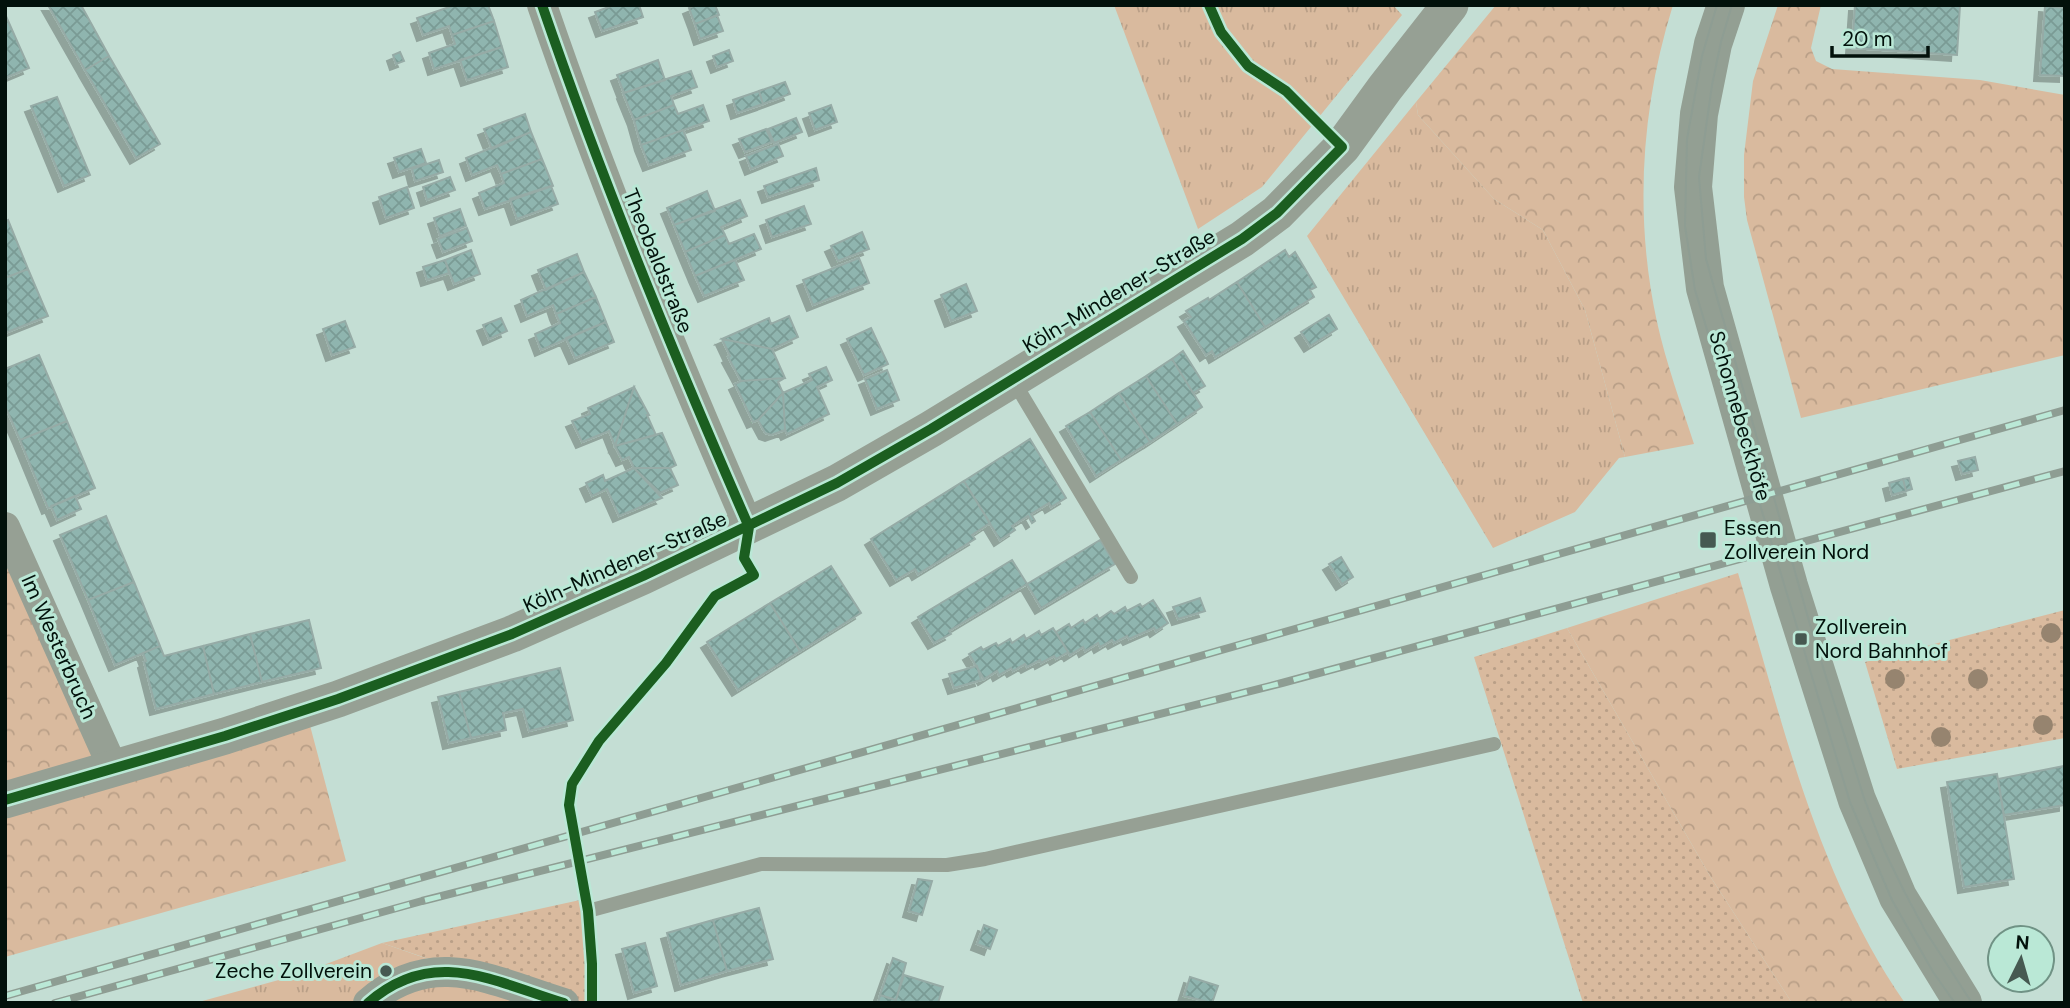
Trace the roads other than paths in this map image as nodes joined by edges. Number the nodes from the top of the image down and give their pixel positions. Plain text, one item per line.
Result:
1 (542, 5) edge
2 (1450, 5) edge
3 (1726, 5) edge
4 (1012, 379) junction
5 (5, 527) edge
6 (749, 527) junction
7 (1131, 577) dead end
8 (1494, 744) dead end
9 (113, 768) junction
10 (5, 800) edge
11 (587, 911) dead end
12 (368, 1003) edge
13 (565, 1003) edge
14 (1963, 1003) edge

1 - 6 street, Theobaldstraße
2 - 4 street, Köln-Mindener-Straße
3 - 14 main road, Schonnebeckhöfe
4 - 6 street, Köln-Mindener-Straße
4 - 7 lane
5 - 9 street, Im Westerbruch
6 - 9 street, Köln-Mindener-Straße
8 - 11 lane
9 - 10 street, Köln-Mindener-Straße
12 - 13 street

